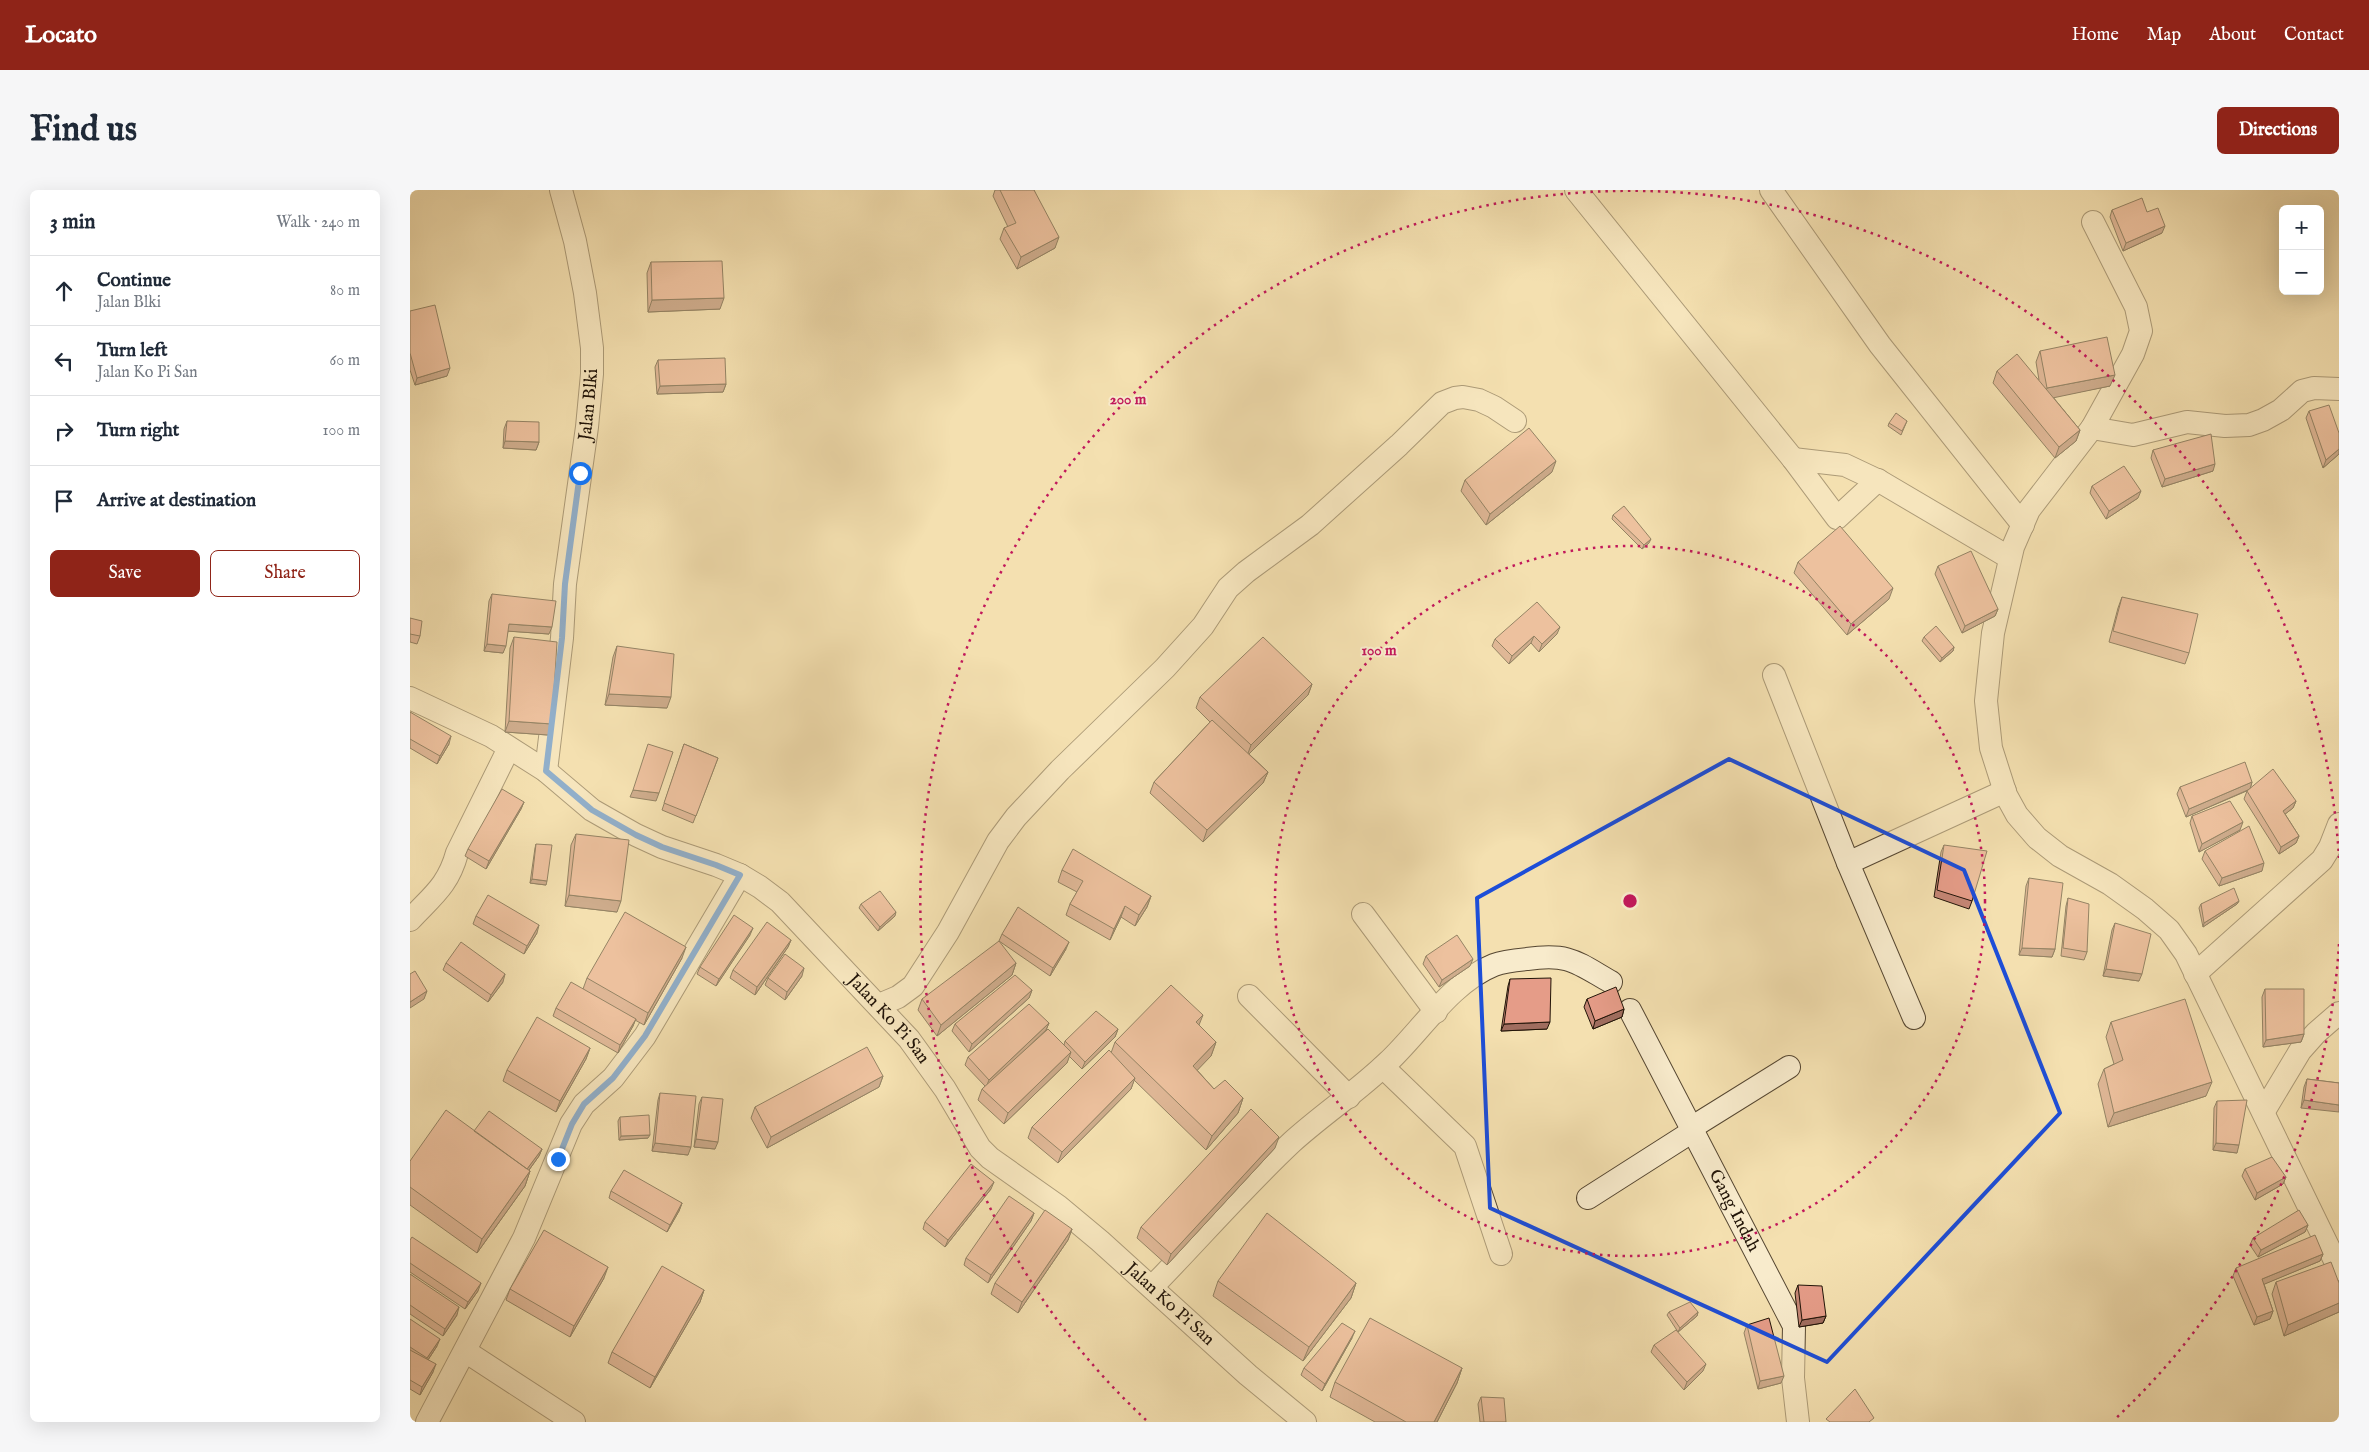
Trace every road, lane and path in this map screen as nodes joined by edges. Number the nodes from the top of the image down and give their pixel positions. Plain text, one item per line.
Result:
1 (561, 190) edge
2 (1576, 190) edge
3 (1771, 190) edge
4 (2093, 222) dead end
5 (2339, 389) edge
6 (1515, 421) dead end
7 (2092, 428) junction
8 (1793, 459) junction
9 (1878, 480) junction
10 (2023, 525) junction
11 (2010, 558) junction
12 (1774, 675) dead end
13 (410, 698) edge
14 (509, 748) junction
15 (546, 771) junction
16 (2005, 791) junction
17 (2339, 824) edge
18 (1848, 862) junction
19 (740, 875) junction
20 (1363, 914) dead end
21 (410, 920) edge
22 (2195, 974) junction
23 (1612, 982) dead end
24 (1249, 996) dead end
25 (879, 1005) junction
26 (1630, 1010) dead end
27 (1436, 1012) junction
28 (2339, 1012) edge
29 (1914, 1018) dead end
30 (1383, 1067) junction
31 (1789, 1067) dead end
32 (1349, 1097) junction
33 (2264, 1111) junction
34 (1692, 1129) junction
35 (1588, 1198) dead end
36 (1501, 1254) dead end
37 (2339, 1269) edge
38 (1152, 1286) junction
39 (465, 1351) junction
40 (427, 1422) edge
41 (574, 1422) edge
42 (1305, 1422) edge
43 (1798, 1422) edge

1 - 15 street, Jalan Blki
2 - 8 street
3 - 10 street
4 - 7 street
5 - 7 street
6 - 25 street
7 - 10 street
8 - 9 street
8 - 9 street
9 - 11 street
10 - 11 street
11 - 16 street
12 - 18 street
13 - 14 street, Jalan Ko Pi San
14 - 15 street, Jalan Ko Pi San
14 - 21 street
15 - 19 street, Jalan Ko Pi San
16 - 18 street
16 - 22 street
17 - 22 street
18 - 29 street
19 - 25 street, Jalan Ko Pi San
19 - 39 street
20 - 27 street
22 - 33 street
23 - 27 street
24 - 32 street
25 - 38 street, Jalan Ko Pi San
26 - 34 street, Gang Indah
27 - 30 street
28 - 33 street
30 - 32 street
30 - 36 street
31 - 34 street
32 - 38 street
33 - 37 street
34 - 35 street
34 - 43 street, Gang Indah
38 - 42 street, Jalan Ko Pi San
39 - 40 street
39 - 41 street

